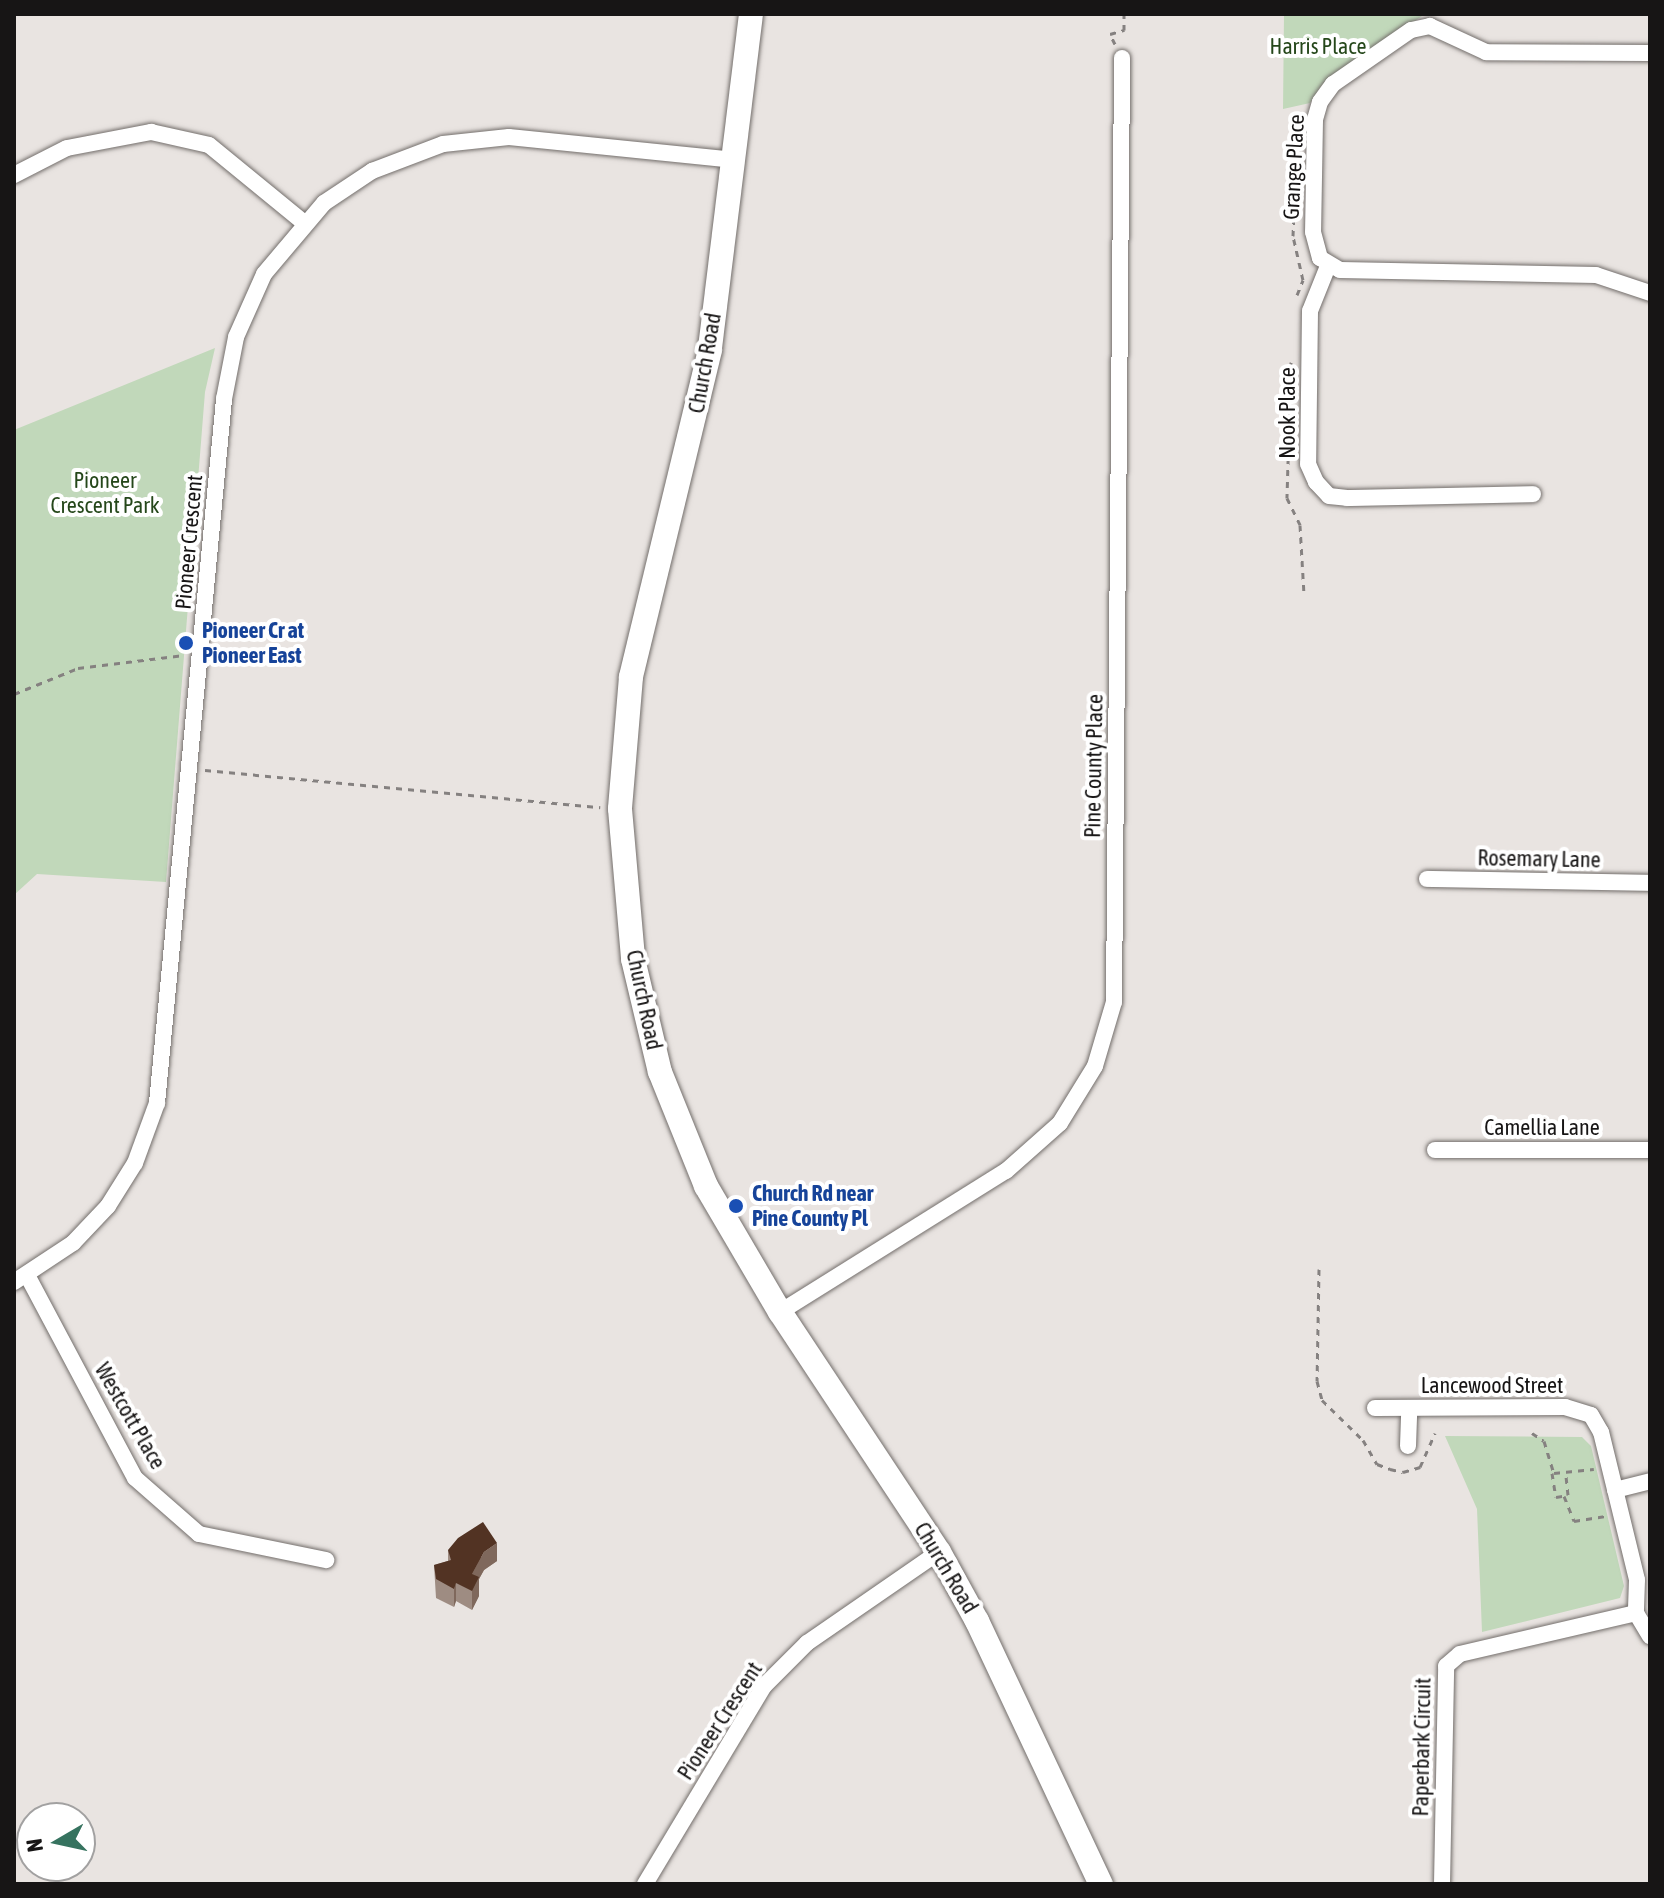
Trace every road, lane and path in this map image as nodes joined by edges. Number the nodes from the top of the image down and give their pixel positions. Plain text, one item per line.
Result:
1 (751, 14) edge
2 (1124, 14) edge
3 (1444, 22) edge
4 (1650, 53) edge
5 (1122, 58) joint
6 (735, 160) junction
7 (14, 175) edge
8 (303, 222) junction
9 (1328, 266) junction
10 (1650, 293) edge
11 (1533, 494) dead end
12 (201, 653) junction
13 (14, 694) edge
14 (189, 768) junction
15 (600, 807) dead end
16 (1427, 879) dead end
17 (1650, 883) edge
18 (1435, 1150) dead end
19 (1650, 1150) edge
20 (1319, 1269) dead end
21 (20, 1278) edge
22 (780, 1312) junction
23 (1375, 1408) dead end
24 (1409, 1408) junction
25 (1435, 1433) dead end
26 (1532, 1433) dead end
27 (1408, 1446) dead end
28 (1602, 1467) dead end
29 (1551, 1469) junction
30 (1566, 1475) junction
31 (1650, 1481) edge
32 (1615, 1490) junction
33 (1564, 1496) junction
34 (1613, 1514) dead end
35 (939, 1552) junction
36 (326, 1560) dead end
37 (1636, 1613) junction
38 (1650, 1636) edge
39 (645, 1884) edge
40 (1101, 1884) edge
41 (1442, 1884) edge

1 - 6 main road, Church Road
2 - 5 path
3 - 4 street, Grange Place
3 - 9 street, Grange Place
5 - 22 street, Pine County Place
6 - 8 street, Pioneer Crescent
6 - 22 main road, Church Road
7 - 8 street
8 - 12 street, Pioneer Crescent
9 - 10 street
9 - 11 street, Nook Place
12 - 13 path
12 - 14 street, Pioneer Crescent
14 - 15 path
14 - 21 street, Pioneer Crescent
16 - 17 street, Rosemary Lane
18 - 19 street, Camellia Lane
20 - 25 path
21 - 36 street, Westcott Place
22 - 35 main road, Church Road
23 - 24 street, Lancewood Street
24 - 27 street, Lancewood Street
24 - 32 street, Lancewood Street
26 - 29 path
28 - 30 path
29 - 30 path
29 - 33 path
30 - 33 path
31 - 32 street
32 - 37 street
33 - 34 path
35 - 39 street, Pioneer Crescent
35 - 40 main road, Church Road
37 - 38 street
37 - 41 street, Paperbark Circuit

